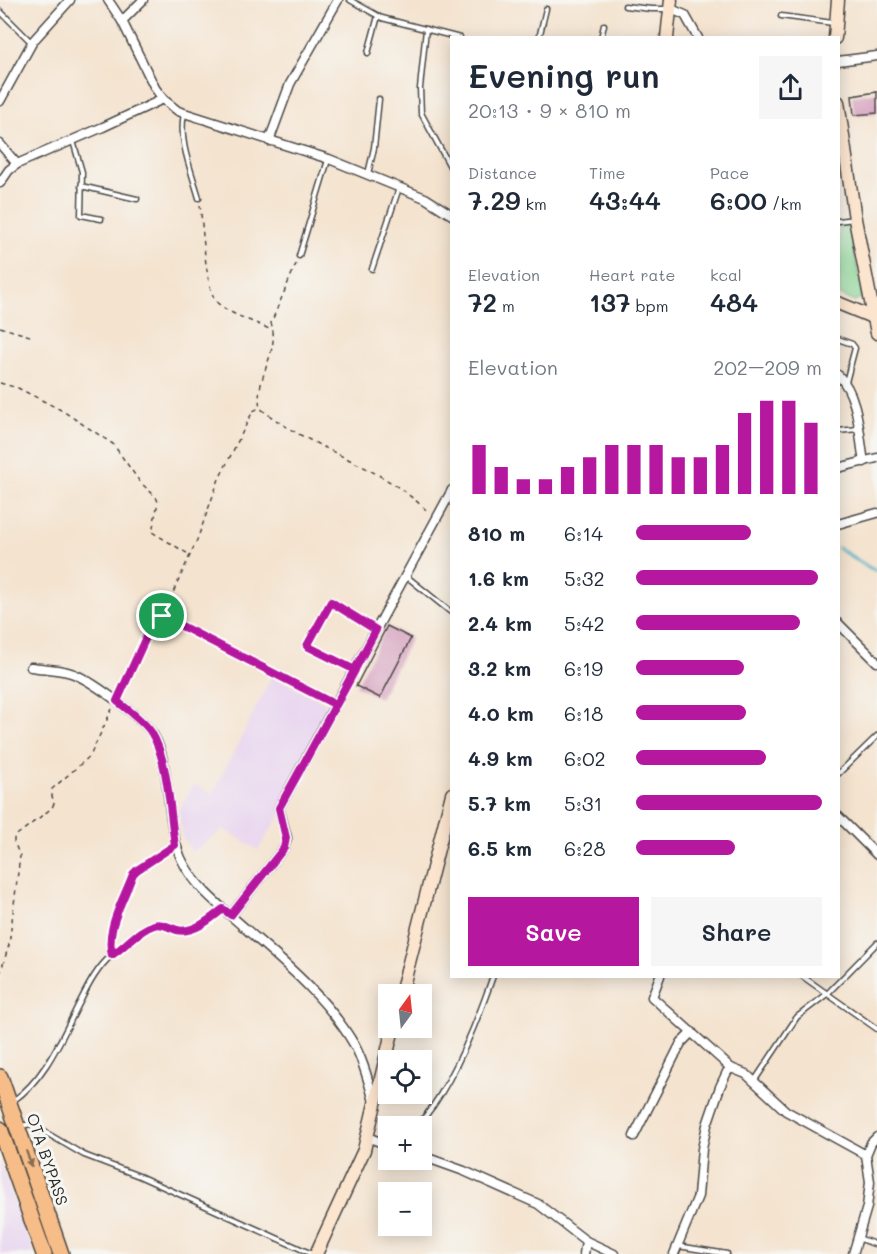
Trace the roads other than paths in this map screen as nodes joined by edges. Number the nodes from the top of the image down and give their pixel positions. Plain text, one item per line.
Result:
1 (70, 0) edge
2 (108, 0) edge
3 (143, 0) edge
4 (338, 0) edge
5 (350, 0) edge
6 (838, 0) edge
7 (671, 4) edge
8 (625, 6) dead end
9 (546, 9) dead end
10 (0, 10) edge
11 (781, 15) dead end
12 (378, 16) junction
13 (122, 21) junction
14 (836, 23) junction
15 (604, 25) dead end
16 (426, 29) junction
17 (452, 36) edge
18 (539, 36) edge
19 (601, 36) edge
20 (667, 36) edge
21 (697, 36) edge
22 (835, 36) edge
23 (32, 43) junction
24 (368, 53) dead end
25 (877, 56) edge
26 (840, 61) edge
27 (163, 99) junction
28 (379, 99) dead end
29 (0, 101) edge
30 (184, 114) junction
31 (840, 129) edge
32 (73, 140) junction
33 (269, 141) junction
34 (0, 144) edge
35 (329, 159) junction
36 (17, 164) junction
37 (450, 166) edge
38 (843, 173) edge
39 (367, 175) junction
40 (0, 183) edge
41 (81, 186) junction
42 (399, 188) junction
43 (199, 198) road end
44 (137, 199) dead end
45 (450, 214) edge
46 (101, 219) dead end
47 (855, 219) junction
48 (840, 221) edge
49 (299, 256) road end
50 (372, 269) dead end
51 (840, 304) edge
52 (875, 318) edge
53 (877, 333) edge
54 (840, 340) edge
55 (840, 377) edge
56 (846, 382) junction
57 (858, 428) junction
58 (840, 431) edge
59 (877, 459) edge
60 (864, 462) junction
61 (840, 468) edge
62 (450, 494) edge
63 (877, 513) edge
64 (840, 523) edge
65 (406, 575) junction
66 (450, 611) edge
67 (840, 625) edge
68 (376, 630) junction
69 (877, 662) edge
70 (31, 667) dead end
71 (355, 670) junction
72 (117, 701) junction
73 (336, 705) junction
74 (877, 736) edge
75 (840, 772) edge
76 (450, 802) edge
77 (840, 818) edge
78 (175, 845) junction
79 (877, 855) edge
80 (223, 909) junction
81 (231, 915) junction
82 (877, 943) edge
83 (112, 955) junction
84 (492, 978) edge
85 (659, 978) edge
86 (805, 978) edge
87 (404, 984) edge
88 (827, 994) junction
89 (877, 1029) edge
90 (692, 1032) junction
91 (391, 1038) edge
92 (731, 1068) junction
93 (0, 1077) edge
94 (755, 1081) junction
95 (375, 1102) junction
96 (5, 1108) edge
97 (427, 1116) edge
98 (18, 1126) junction
99 (0, 1129) edge
100 (634, 1136) dead end
101 (367, 1137) junction
102 (877, 1137) edge
103 (378, 1141) edge
104 (866, 1155) junction
105 (432, 1160) edge
106 (858, 1238) junction
107 (586, 1241) junction
108 (877, 1245) edge
109 (676, 1250) edge
110 (44, 1254) edge
111 (61, 1254) edge
112 (314, 1254) edge
113 (585, 1254) edge
114 (614, 1254) edge
115 (727, 1254) edge
116 (853, 1254) edge

1 - 23 street
2 - 13 street
3 - 13 street
4 - 33 street
5 - 12 lane
6 - 14 street
7 - 8 lane
7 - 20 street
7 - 21 street
9 - 18 lane
10 - 23 lane
11 - 14 lane
12 - 16 lane
12 - 24 lane
13 - 27 street
14 - 22 street
15 - 19 lane
16 - 17 lane
16 - 37 lane
23 - 29 street
25 - 26 street
27 - 30 street
27 - 32 street
28 - 39 lane
30 - 33 street
30 - 43 lane
31 - 38 street
32 - 36 street
32 - 41 lane
33 - 35 street
34 - 36 street
35 - 39 street
35 - 49 lane
36 - 40 street
38 - 47 street
39 - 42 street
41 - 44 lane
41 - 46 lane
42 - 45 street
42 - 50 lane
47 - 48 lane
47 - 52 street
51 - 52 street
52 - 53 street
54 - 56 lane
55 - 56 street
56 - 57 street
57 - 58 lane
57 - 60 street
59 - 60 street
60 - 61 street
62 - 65 street
63 - 64 street
65 - 66 lane
65 - 68 street
67 - 69 street
68 - 71 street
68 - 71 lane
70 - 72 street
71 - 73 street
72 - 73 lane
72 - 78 street
73 - 81 street
74 - 75 lane
76 - 87 street
77 - 79 street
78 - 80 street
78 - 83 lane
80 - 81 street
80 - 83 lane
81 - 95 street
82 - 88 lane
83 - 96 lane
84 - 97 lane
85 - 90 street
86 - 88 lane
88 - 89 lane
88 - 94 lane
90 - 92 street
90 - 100 street
91 - 95 street
92 - 94 street
92 - 109 street
93 - 96 highway, OTA BYPASS
94 - 104 street
95 - 101 street
96 - 98 highway, OTA BYPASS
98 -> 111 highway, OTA BYPASS
98 - 112 lane
99 - 110 highway
101 - 103 street
101 - 112 street
102 - 104 street
104 - 106 street
105 - 107 street
106 - 108 lane
106 - 116 street
107 - 113 street
107 - 114 street
109 - 115 lane

